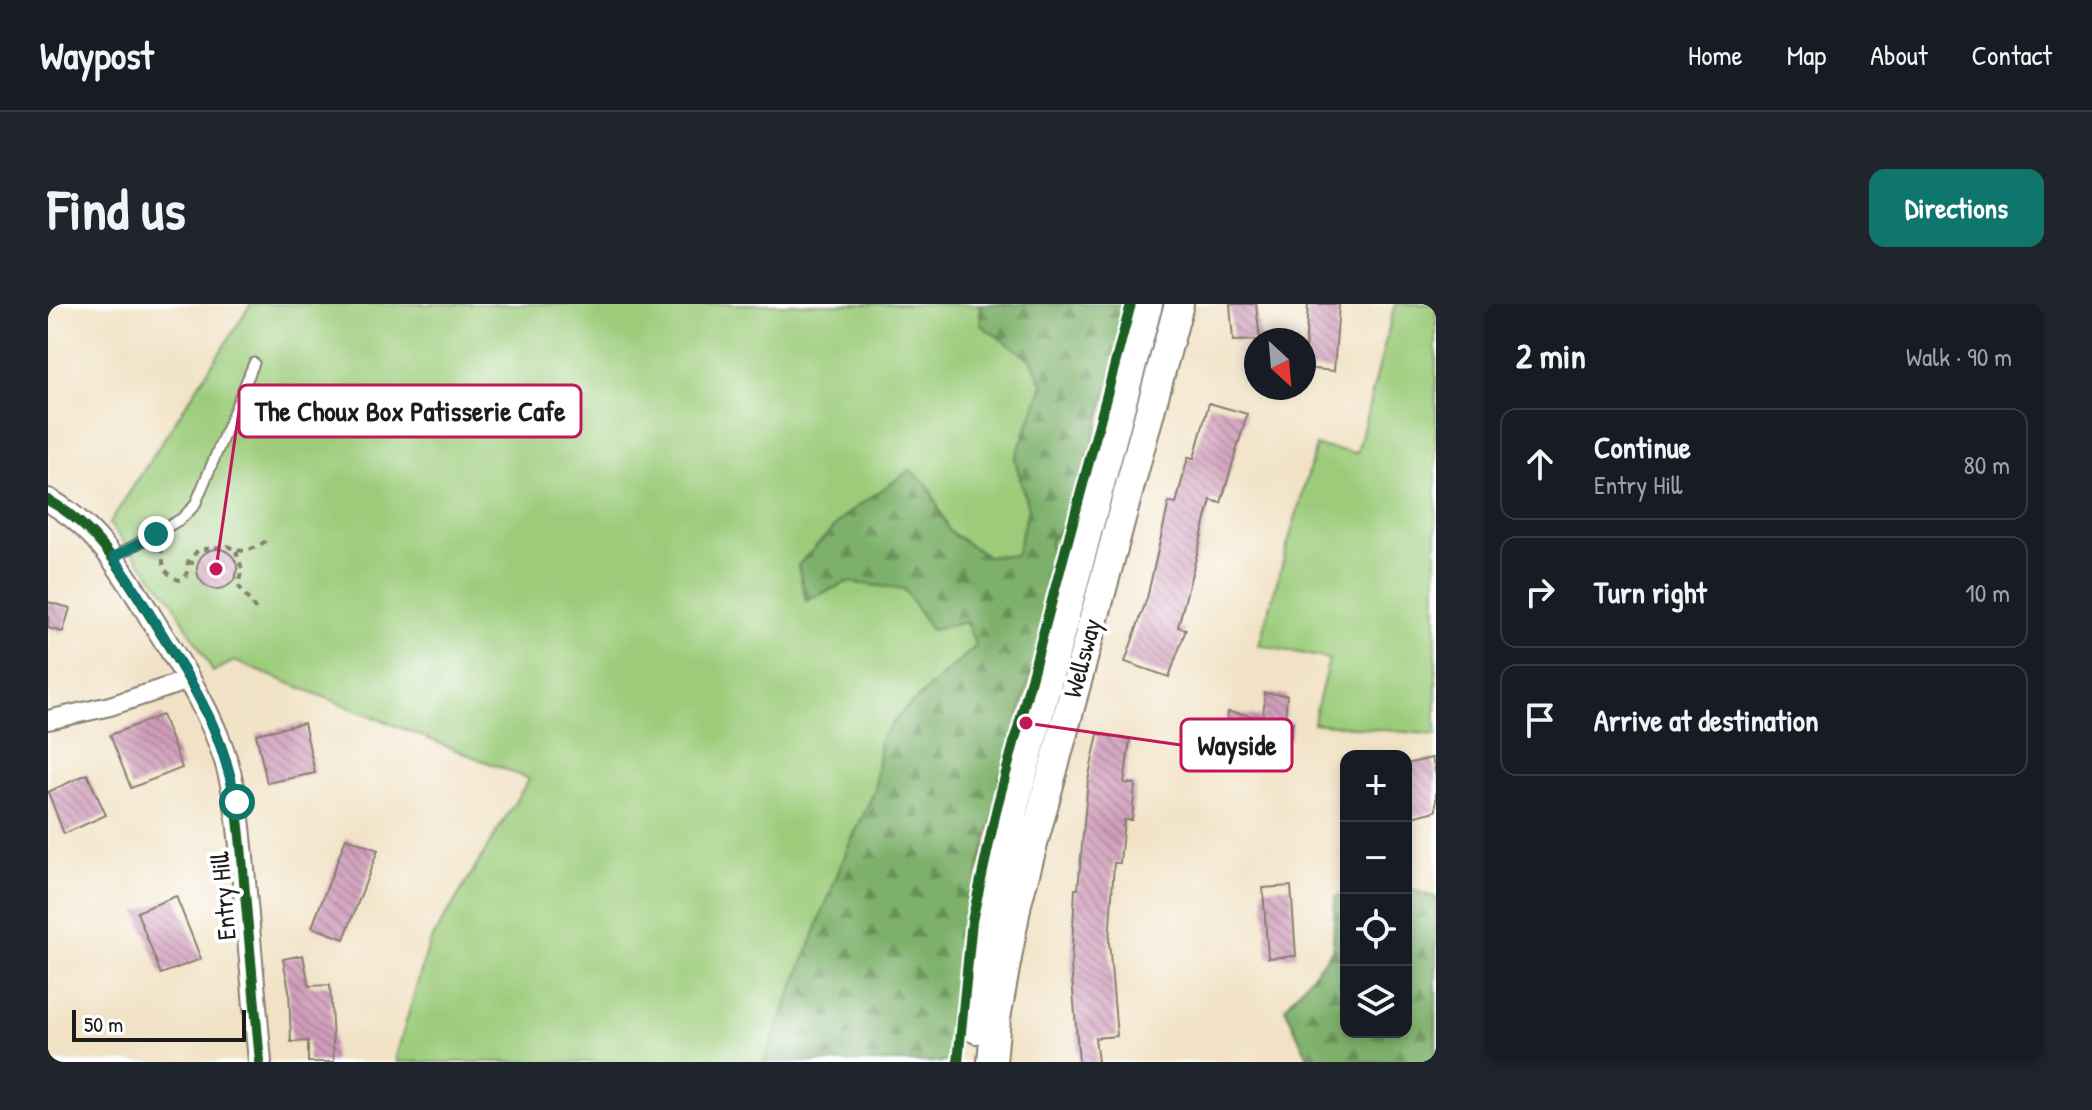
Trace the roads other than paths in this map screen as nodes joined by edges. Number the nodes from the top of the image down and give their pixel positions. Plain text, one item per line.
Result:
1 (1148, 304) edge
2 (1179, 304) edge
3 (254, 363) dead end
4 (48, 500) edge
5 (114, 557) junction
6 (189, 680) junction
7 (48, 720) edge
8 (260, 1062) edge
9 (975, 1062) edge
10 (992, 1062) edge

1 - 9 main road, Wellsway
2 - 10 main road, Wellsway
3 - 5 lane
4 - 5 street, Entry Hill
5 - 6 street, Entry Hill
6 - 7 street
6 - 8 street, Entry Hill

